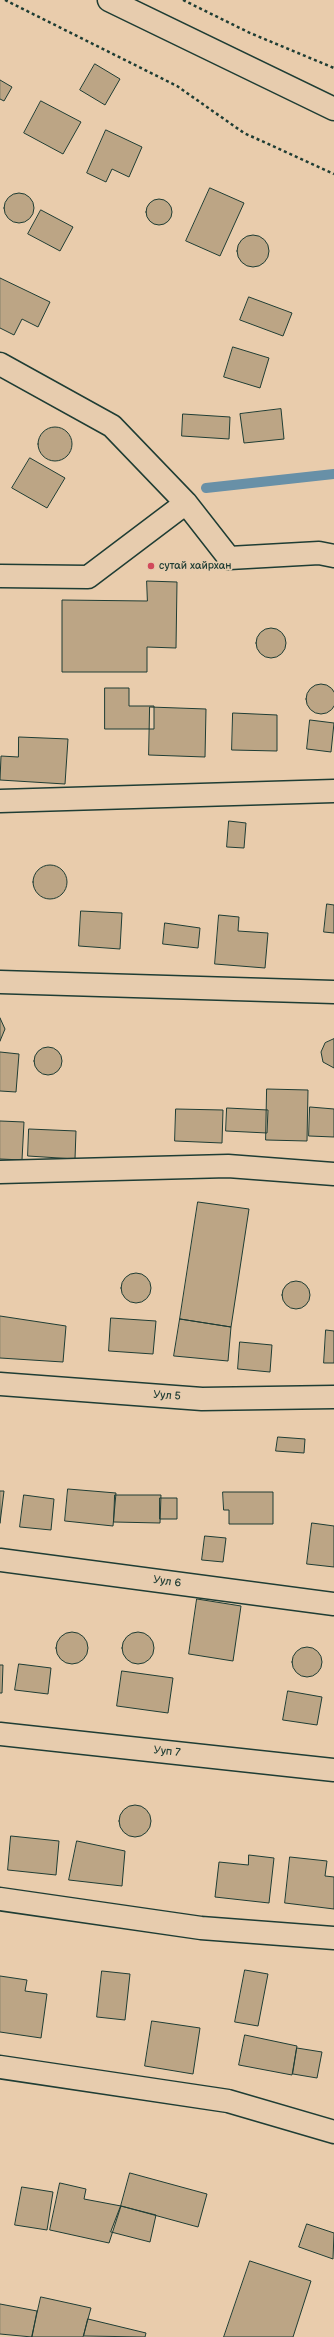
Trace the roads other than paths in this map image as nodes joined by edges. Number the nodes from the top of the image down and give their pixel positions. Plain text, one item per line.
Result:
1 (109, 0) edge
2 (334, 108) edge
3 (0, 364) edge
4 (186, 503) junction
5 (334, 556) edge
6 (0, 576) edge
7 (334, 791) edge
8 (0, 801) edge
9 (0, 982) edge
10 (334, 992) edge
11 (0, 1172) edge
12 (334, 1174) edge
13 (0, 1384) edge
14 (334, 1397) edge
15 (0, 1560) edge
16 (334, 1604) edge
17 (0, 1734) edge
18 (334, 1770) edge
19 (0, 1900) edge
20 (334, 1938) edge
21 (0, 2066) edge
22 (334, 2132) edge

1 - 2 street
3 - 4 street
4 - 5 street
4 - 6 street
7 - 8 street
9 - 10 street
11 - 12 street
13 - 14 street, Уул 5
15 - 16 street, Уул 6
17 - 18 street, Ууп 7
19 - 20 street
21 - 22 street

